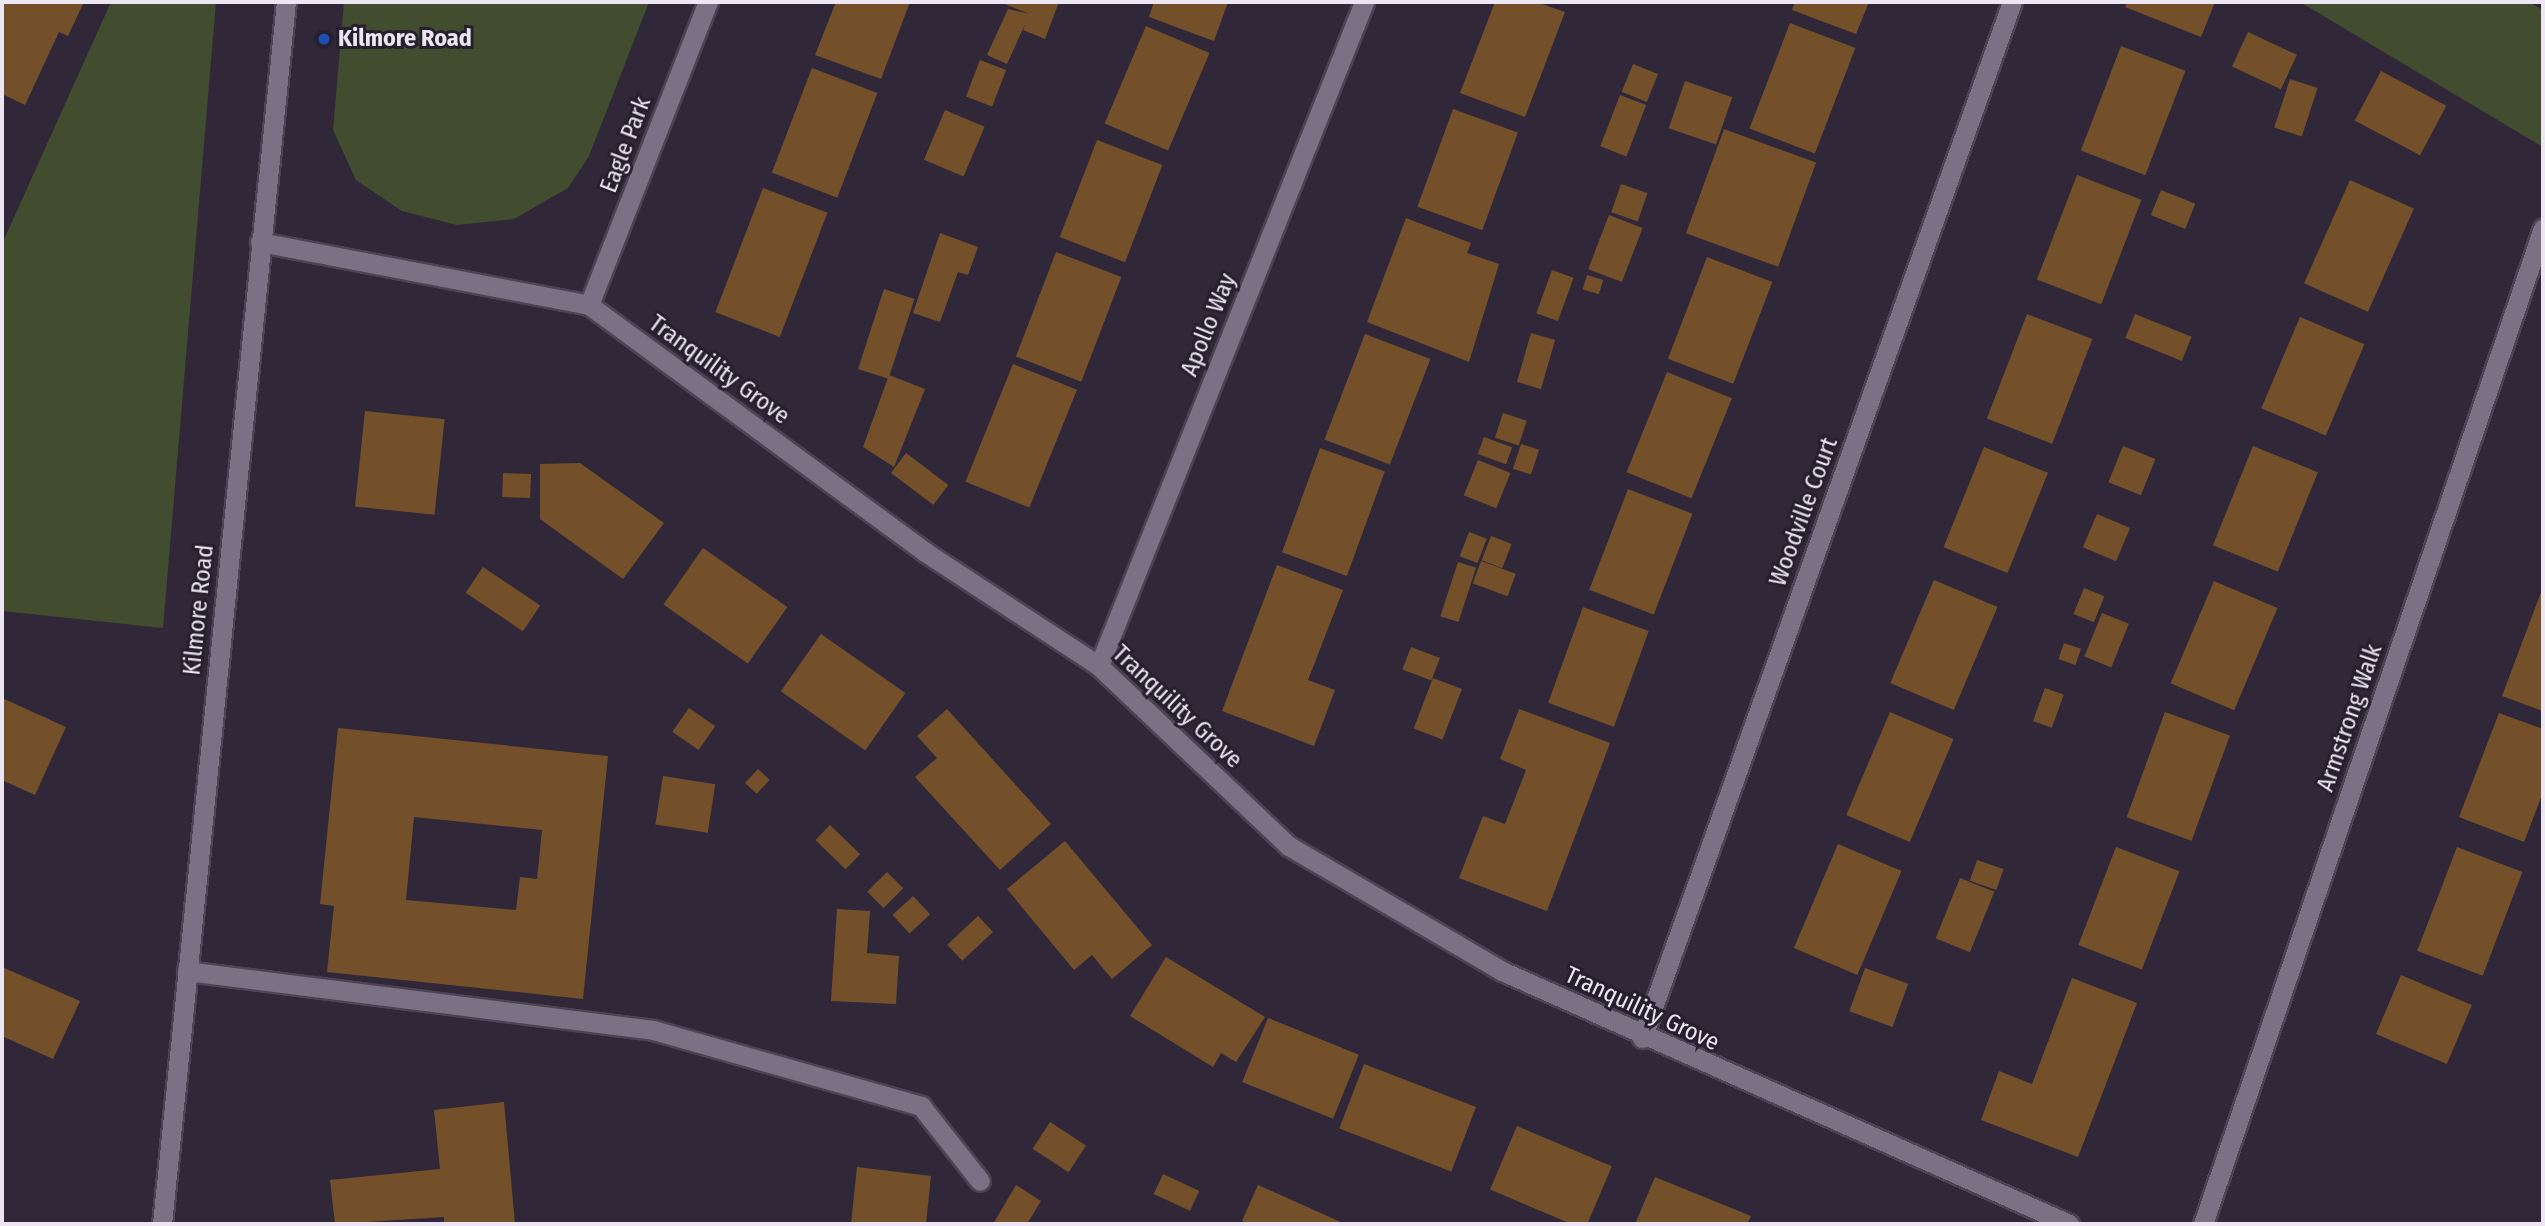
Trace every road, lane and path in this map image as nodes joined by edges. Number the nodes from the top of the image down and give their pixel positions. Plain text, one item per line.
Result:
1 (286, 2) edge
2 (708, 2) edge
3 (1364, 2) edge
4 (2012, 2) edge
5 (2543, 228) edge
6 (260, 242) junction
7 (589, 306) junction
8 (1099, 666) junction
9 (187, 971) junction
10 (1642, 1038) junction
11 (981, 1181) dead end
12 (162, 1224) edge
13 (2069, 1224) edge
14 (2203, 1224) edge

1 - 6 street, Kilmore Road
2 - 7 street, Eagle Park
3 - 8 street, Apollo Way
4 - 10 street, Woodville Court
5 - 14 street, Armstrong Walk
6 - 7 street, Tranquility Grove
6 - 9 street, Kilmore Road
7 - 8 street, Tranquility Grove
8 - 10 street, Tranquility Grove
9 - 11 street
9 - 12 street, Kilmore Road
10 - 13 street, Tranquility Grove

